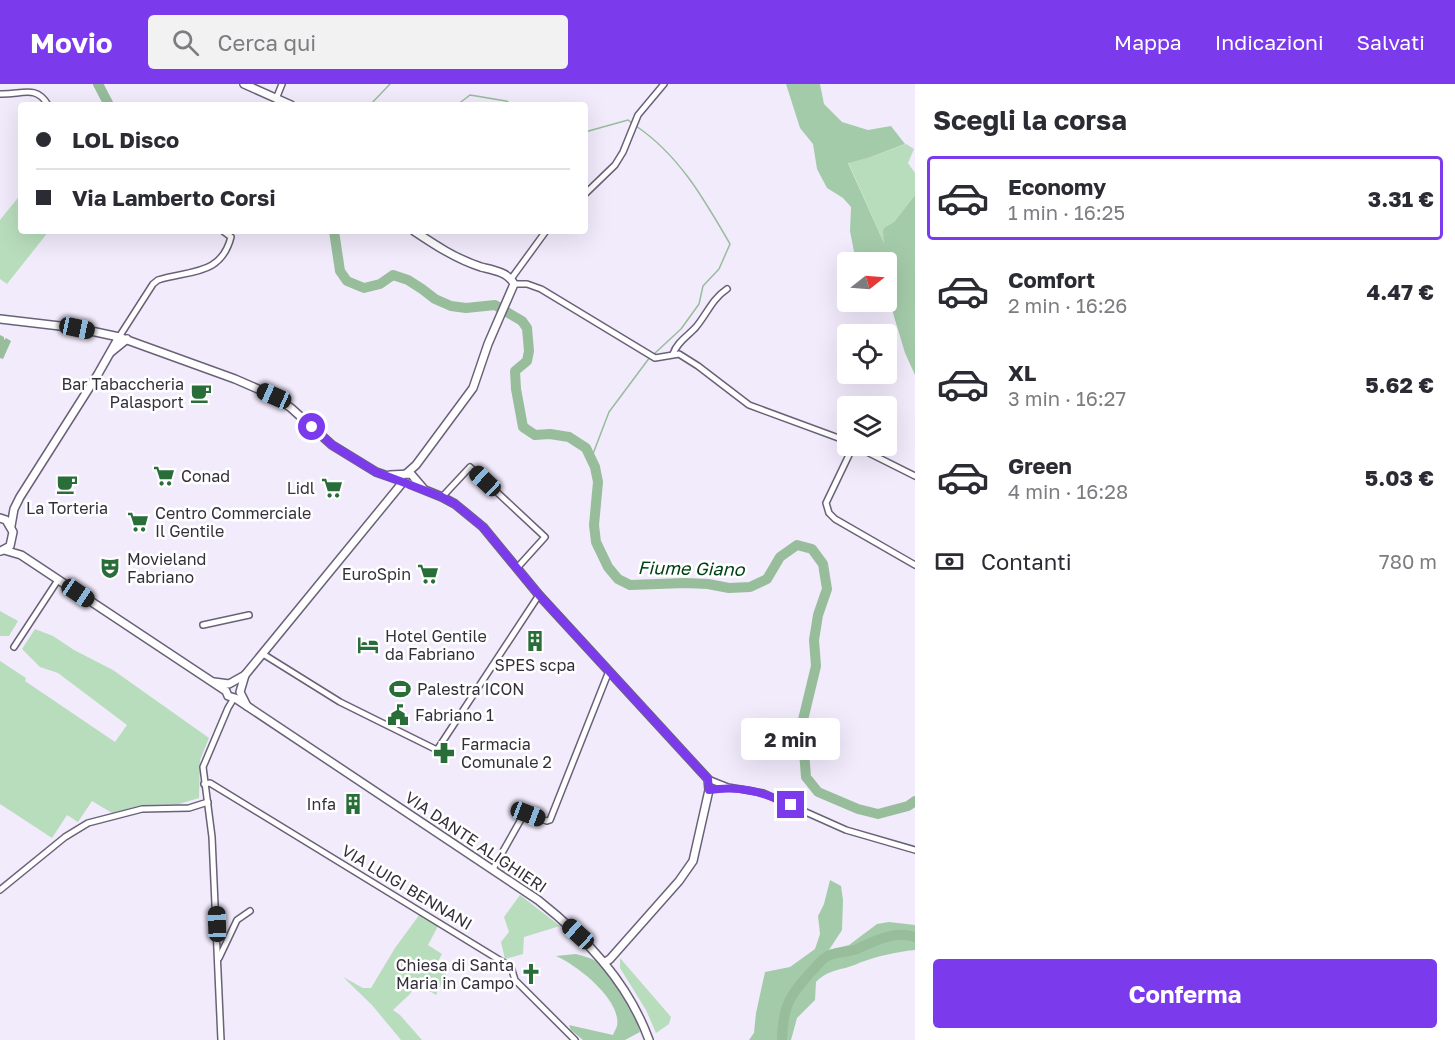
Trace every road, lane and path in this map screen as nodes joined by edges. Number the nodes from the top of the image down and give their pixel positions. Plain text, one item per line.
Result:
1 (244, 84) edge
2 (282, 84) edge
3 (664, 84) edge
4 (0, 94) edge
5 (276, 99) junction
6 (46, 102) edge
7 (284, 102) edge
8 (588, 191) edge
9 (228, 234) edge
10 (419, 234) edge
11 (544, 234) edge
12 (512, 281) junction
13 (727, 289) dead end
14 (0, 319) edge
15 (119, 337) junction
16 (127, 339) junction
17 (111, 352) junction
18 (673, 354) junction
19 (837, 437) edge
20 (848, 456) edge
21 (875, 456) edge
22 (384, 475) junction
23 (915, 476) edge
24 (407, 479) junction
25 (393, 496) junction
26 (442, 497) junction
27 (14, 509) junction
28 (0, 518) edge
29 (11, 526) junction
30 (13, 540) junction
31 (2, 551) edge
32 (21, 555) junction
33 (915, 565) edge
34 (517, 568) junction
35 (58, 580) junction
36 (539, 595) junction
37 (249, 615) dead end
38 (203, 625) dead end
39 (14, 647) dead end
40 (263, 654) junction
41 (609, 671) junction
42 (245, 675) junction
43 (241, 690) junction
44 (231, 692) junction
45 (247, 707) junction
46 (708, 779) junction
47 (204, 784) junction
48 (728, 787) junction
49 (709, 790) junction
50 (208, 802) junction
51 (915, 850) edge
52 (493, 869) junction
53 (0, 890) edge
54 (250, 910) dead end
55 (218, 960) junction
56 (604, 963) junction
57 (221, 1040) edge
58 (575, 1040) edge
59 (650, 1040) edge

1 - 5 main road
2 - 5 street
3 - 8 street
4 - 6 street
5 - 7 main road
9 - 15 street
10 - 12 main road
11 - 12 street
12 - 18 street
12 - 24 main road
13 - 18 street
14 - 15 main road
15 - 16 main road
15 - 17 main road
16 - 17 main road
16 - 22 main road
17 - 27 main road
18 - 19 street
20 - 33 street
21 - 23 street
22 - 24 main road
22 - 25 main road
24 - 25 main road
24 - 26 main road
25 - 40 main road
26 - 34 main road
26 - 34 street
27 - 28 main road
27 - 29 main road, VIA DANTE ALIGHIERI
28 - 29 main road
29 - 30 main road, VIA DANTE ALIGHIERI
30 - 31 main road, VIA DANTE ALIGHIERI
30 - 32 main road, VIA DANTE ALIGHIERI
31 - 32 main road, VIA DANTE ALIGHIERI
32 - 35 main road, VIA DANTE ALIGHIERI
34 - 36 main road
35 - 39 street
35 - 44 main road, VIA DANTE ALIGHIERI
36 - 40 street
36 - 41 main road
37 - 38 street
40 - 42 main road
41 - 46 main road
41 - 52 street
42 - 43 main road
42 - 44 main road
43 - 44 main road
43 - 44 main road, VIA DANTE ALIGHIERI
43 - 45 main road
44 - 45 main road, VIA DANTE ALIGHIERI
44 - 47 street
45 - 52 main road, VIA DANTE ALIGHIERI
46 - 48 street
46 - 49 main road
47 - 50 street
47 - 58 street, VIA LUIGI BENNANI
48 - 49 street
48 - 51 street
49 - 56 main road
50 - 53 street
50 - 55 street
52 - 56 main road, VIA DANTE ALIGHIERI
54 - 55 street
55 - 57 street
56 - 59 main road, VIA DANTE ALIGHIERI

